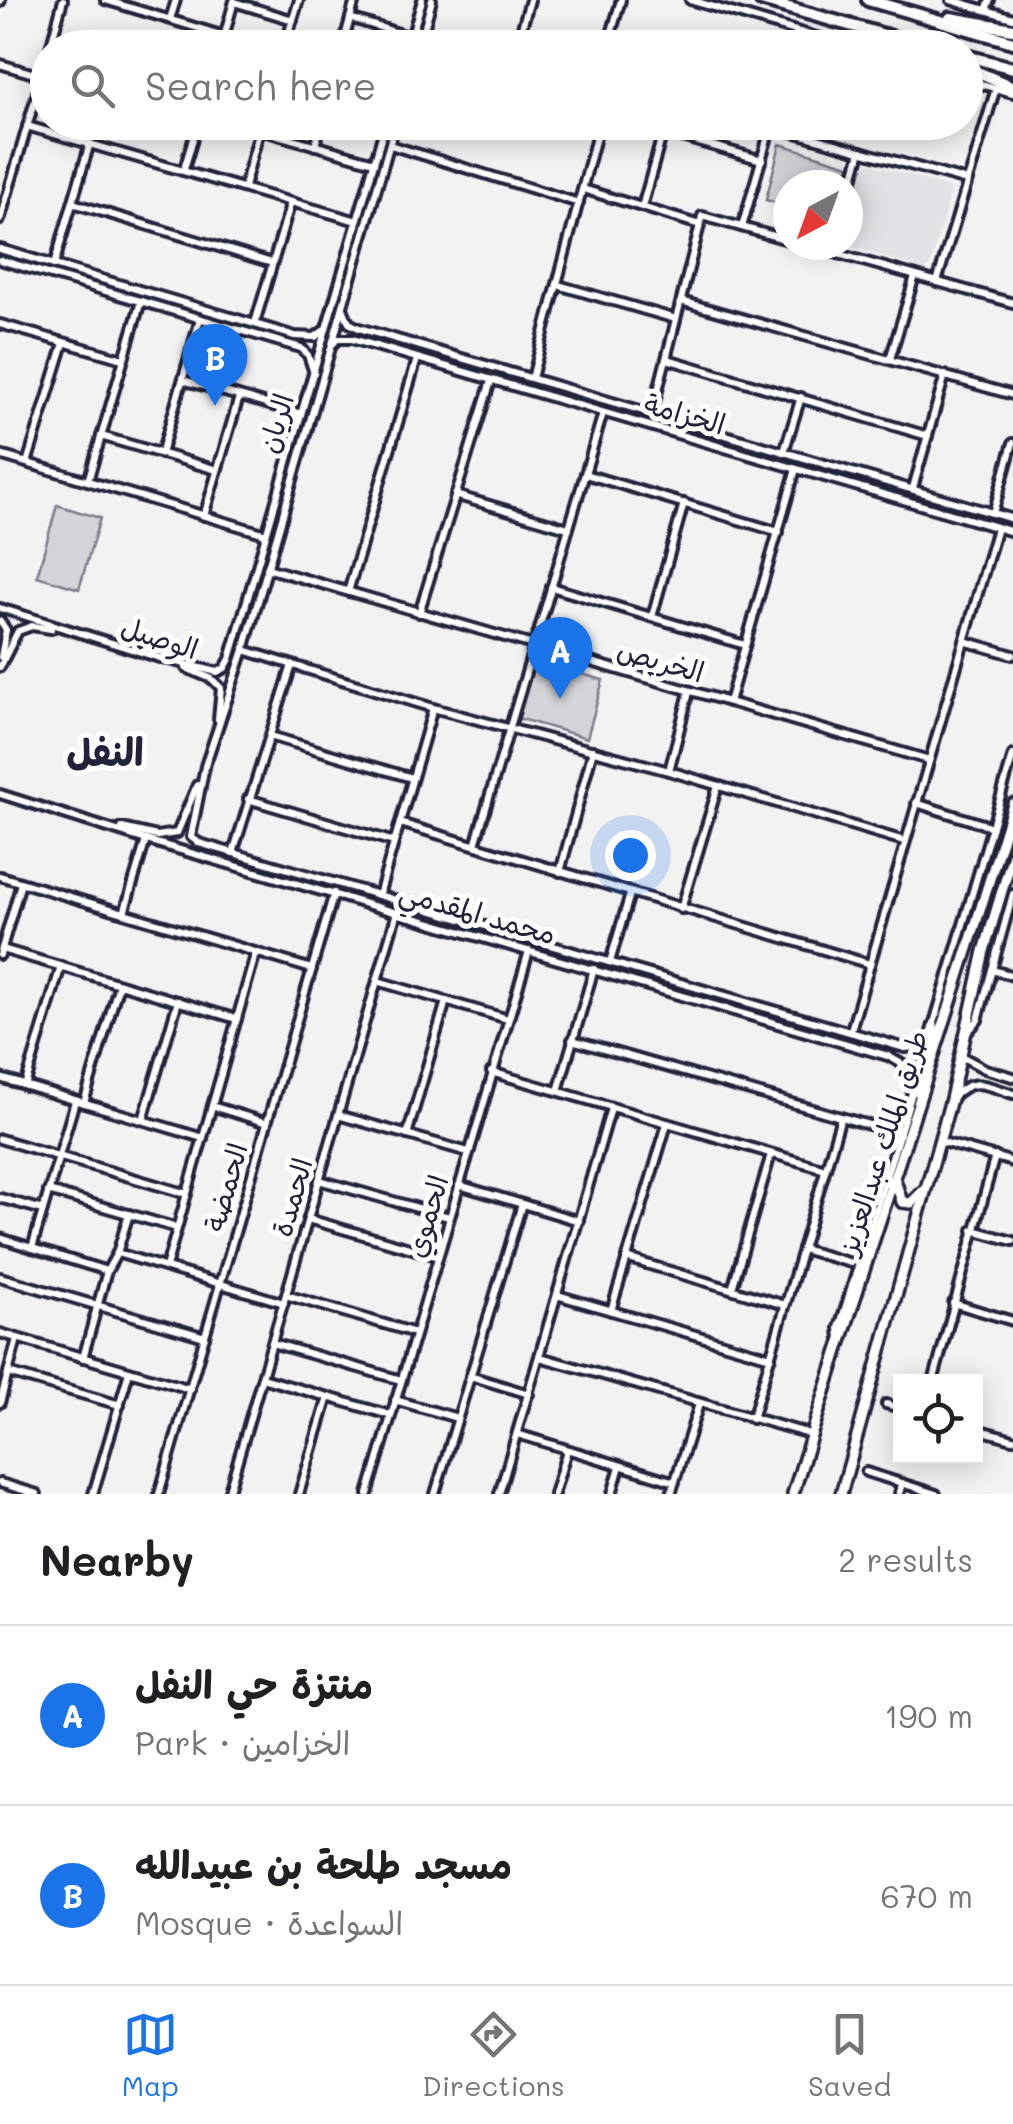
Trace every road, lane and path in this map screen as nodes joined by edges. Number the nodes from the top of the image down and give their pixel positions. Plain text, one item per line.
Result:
1 (64, 0) edge
2 (105, 0) edge
3 (176, 0) edge
4 (299, 0) edge
5 (354, 0) edge
6 (422, 0) edge
7 (432, 0) edge
8 (530, 0) edge
9 (621, 0) edge
10 (690, 0) edge
11 (760, 0) edge
12 (868, 0) edge
13 (951, 0) edge
14 (990, 0) edge
15 (235, 1) edge
16 (986, 10) junction
17 (906, 11) junction
18 (350, 18) junction
19 (1013, 18) edge
20 (170, 19) junction
21 (293, 20) junction
22 (1013, 29) edge
23 (55, 30) edge
24 (206, 30) edge
25 (227, 30) edge
26 (290, 30) edge
27 (347, 30) edge
28 (389, 30) edge
29 (413, 30) edge
30 (424, 30) edge
31 (521, 30) edge
32 (612, 30) edge
33 (793, 30) edge
34 (864, 30) edge
35 (972, 30) edge
36 (983, 33) edge
37 (1013, 42) edge
38 (983, 60) edge
39 (0, 64) edge
40 (1013, 68) edge
41 (30, 73) edge
42 (983, 75) edge
43 (983, 85) edge
44 (996, 88) junction
45 (1013, 90) edge
46 (30, 116) edge
47 (27, 126) junction
48 (30, 127) edge
49 (983, 130) edge
50 (79, 140) edge
51 (193, 140) edge
52 (257, 140) edge
53 (298, 140) edge
54 (316, 140) edge
55 (381, 140) edge
56 (391, 140) edge
57 (595, 140) edge
58 (661, 140) edge
59 (691, 140) edge
60 (768, 140) edge
61 (825, 140) edge
62 (980, 140) edge
63 (90, 143) junction
64 (390, 145) junction
65 (314, 146) junction
66 (861, 151) junction
67 (762, 160) junction
68 (374, 162) junction
69 (184, 170) junction
70 (856, 170) edge
71 (967, 181) junction
72 (244, 188) junction
73 (582, 189) junction
74 (291, 202) junction
75 (72, 203) junction
76 (580, 203) junction
77 (642, 207) junction
78 (0, 220) edge
79 (357, 221) junction
80 (700, 224) junction
81 (742, 227) junction
82 (773, 236) edge
83 (0, 248) edge
84 (863, 259) edge
85 (0, 260) edge
86 (272, 263) junction
87 (54, 264) junction
88 (915, 276) junction
89 (937, 282) junction
90 (558, 285) junction
91 (141, 301) junction
92 (681, 301) junction
93 (1013, 303) edge
94 (343, 306) junction
95 (200, 318) junction
96 (676, 320) junction
97 (255, 323) junction
98 (0, 324) edge
99 (328, 328) junction
100 (370, 332) junction
101 (287, 333) junction
102 (64, 342) junction
103 (284, 342) junction
104 (366, 344) junction
105 (331, 347) junction
106 (667, 358) junction
107 (123, 359) junction
108 (417, 359) junction
109 (890, 359) junction
110 (314, 374) junction
111 (945, 375) junction
112 (532, 378) junction
113 (183, 380) junction
114 (490, 381) junction
115 (1013, 395) edge
116 (239, 396) junction
117 (802, 397) junction
118 (301, 414) junction
119 (604, 414) junction
120 (652, 414) junction
121 (716, 432) junction
122 (101, 436) junction
123 (928, 436) junction
124 (1013, 443) edge
125 (712, 444) junction
126 (784, 452) junction
127 (161, 454) junction
128 (0, 455) edge
129 (27, 463) junction
130 (796, 469) junction
131 (217, 470) junction
132 (585, 474) junction
133 (281, 479) junction
134 (88, 481) junction
135 (292, 482) junction
136 (913, 488) junction
137 (455, 495) junction
138 (684, 504) junction
139 (992, 514) junction
140 (204, 516) junction
141 (1013, 520) edge
142 (568, 528) junction
143 (997, 528) junction
144 (779, 532) junction
145 (1013, 532) edge
146 (266, 534) junction
147 (267, 568) junction
148 (551, 588) junction
149 (348, 592) junction
150 (0, 608) edge
151 (419, 613) junction
152 (652, 618) junction
153 (0, 620) edge
154 (72, 632) junction
155 (964, 642) junction
156 (746, 645) junction
157 (534, 646) junction
158 (244, 650) junction
159 (1013, 655) edge
160 (156, 657) junction
161 (0, 664) edge
162 (292, 665) junction
163 (690, 692) junction
164 (220, 698) joint
165 (729, 702) junction
166 (434, 708) junction
167 (509, 727) junction
168 (217, 730) junction
169 (270, 736) junction
170 (593, 750) junction
171 (1013, 754) edge
172 (928, 760) junction
173 (205, 766) junction
174 (669, 771) junction
175 (412, 778) junction
176 (718, 786) junction
177 (0, 792) edge
178 (248, 799) junction
179 (916, 803) junction
180 (1013, 804) edge
181 (400, 823) junction
182 (103, 825) junction
183 (992, 827) junction
184 (146, 840) junction
185 (904, 841) junction
186 (394, 842) junction
187 (475, 845) junction
188 (233, 853) junction
189 (1013, 854) edge
190 (294, 871) junction
191 (560, 872) junction
192 (0, 876) edge
193 (292, 880) junction
194 (21, 882) junction
195 (334, 893) junction
196 (630, 894) junction
197 (1013, 894) edge
198 (379, 895) junction
199 (681, 909) junction
200 (397, 912) junction
201 (124, 913) junction
202 (529, 951) junction
203 (1, 952) edge
204 (256, 952) junction
205 (582, 954) junction
206 (610, 962) junction
207 (870, 964) junction
208 (579, 965) junction
209 (61, 966) junction
210 (312, 968) junction
211 (594, 969) junction
212 (992, 970) junction
213 (1013, 976) edge
214 (377, 981) junction
215 (120, 984) junction
216 (178, 1001) junction
217 (446, 1001) junction
218 (237, 1019) junction
219 (508, 1019) junction
220 (934, 1023) junction
221 (852, 1030) junction
222 (966, 1035) junction
223 (572, 1040) junction
224 (894, 1044) junction
225 (925, 1046) junction
226 (888, 1056) junction
227 (961, 1056) junction
228 (492, 1072) junction
229 (916, 1072) junction
230 (997, 1072) junction
231 (1013, 1077) edge
232 (0, 1078) edge
233 (26, 1086) junction
234 (992, 1088) junction
235 (558, 1091) junction
236 (1013, 1094) edge
237 (951, 1099) junction
238 (79, 1102) junction
239 (212, 1106) junction
240 (611, 1108) junction
241 (917, 1112) junction
242 (338, 1115) junction
243 (841, 1116) junction
244 (143, 1120) junction
245 (267, 1124) junction
246 (666, 1124) junction
247 (900, 1134) junction
248 (407, 1135) junction
249 (203, 1138) junction
250 (0, 1139) edge
251 (940, 1141) junction
252 (468, 1152) junction
253 (771, 1154) junction
254 (59, 1156) junction
255 (995, 1156) junction
256 (1013, 1162) edge
257 (825, 1169) junction
258 (895, 1177) junction
259 (320, 1180) junction
260 (458, 1185) junction
261 (926, 1188) junction
262 (48, 1191) junction
263 (187, 1194) junction
264 (0, 1198) edge
265 (522, 1204) junction
266 (43, 1210) junction
267 (128, 1214) junction
268 (449, 1217) junction
269 (308, 1219) junction
270 (579, 1220) junction
271 (177, 1228) junction
272 (973, 1230) junction
273 (0, 1238) edge
274 (1013, 1242) edge
275 (32, 1248) junction
276 (802, 1249) junction
277 (117, 1253) junction
278 (438, 1256) junction
279 (626, 1258) junction
280 (851, 1263) dead end
281 (166, 1267) junction
282 (108, 1271) junction
283 (0, 1278) edge
284 (220, 1283) junction
285 (732, 1289) junction
286 (558, 1295) junction
287 (285, 1299) junction
288 (785, 1304) junction
289 (953, 1304) junction
290 (98, 1306) junction
291 (611, 1311) junction
292 (1013, 1321) edge
293 (414, 1333) junction
294 (0, 1334) edge
295 (205, 1337) junction
296 (17, 1339) junction
297 (840, 1340) junction
298 (272, 1343) junction
299 (540, 1357) junction
300 (83, 1358) junction
301 (770, 1358) junction
302 (8, 1372) junction
303 (129, 1372) junction
304 (935, 1374) edge
305 (470, 1376) junction
306 (262, 1378) junction
307 (401, 1380) junction
308 (190, 1389) junction
309 (529, 1394) junction
310 (328, 1398) junction
311 (395, 1400) junction
312 (0, 1402) edge
313 (120, 1404) junction
314 (699, 1404) junction
315 (886, 1404) dead end
316 (893, 1406) edge
317 (390, 1415) junction
318 (458, 1418) junction
319 (752, 1419) junction
320 (983, 1431) edge
321 (806, 1433) dead end
322 (517, 1434) junction
323 (1013, 1439) edge
324 (567, 1450) junction
325 (620, 1466) junction
326 (866, 1472) dead end
327 (675, 1482) junction
328 (0, 1483) edge
329 (902, 1483) junction
330 (37, 1494) edge
331 (93, 1494) edge
332 (160, 1494) edge
333 (228, 1494) edge
334 (299, 1494) edge
335 (368, 1494) edge
336 (436, 1494) edge
337 (500, 1494) edge
338 (554, 1494) edge
339 (612, 1494) edge
340 (671, 1494) edge
341 (792, 1494) edge
342 (841, 1494) edge
343 (898, 1494) edge
344 (936, 1494) edge

1 - 23 street
2 - 20 street
3 - 20 street
4 - 21 street
5 - 18 street
6 - 29 street
7 - 30 street
8 - 31 street
9 - 32 street
10 - 33 street
11 - 34 highway
12 - 17 highway
13 - 16 street
14 - 16 street
15 - 21 street
15 - 25 street
16 - 19 street
17 - 22 highway
17 - 35 highway
18 - 27 street
18 - 28 street
20 - 24 street
21 - 26 street
36 - 37 highway
38 - 40 highway
39 - 41 street
42 - 45 highway
43 - 44 street
44 - 45 street
44 - 49 street
46 - 47 street
47 - 48 street
47 - 78 street
50 - 63 street
51 - 69 street
52 - 72 street
53 - 65 street
54 - 65 street
55 - 68 street, الريان
56 - 64 street, الريان
57 - 73 street
58 - 77 street
59 - 67 street
60 - 67 street
61 - 66 street
62 - 71 street
63 - 69 street
63 - 75 street
64 - 76 street
64 - 94 street, الريان
65 - 68 street
66 - 70 street
66 - 71 street
67 - 81 street
68 - 79 street, الريان
69 - 72 street
71 - 89 street
72 - 74 street
73 - 76 street
73 - 77 street
74 - 79 street
74 - 86 street
75 - 86 street
75 - 87 street
76 - 90 street
77 - 80 street
79 - 99 street, الريان
80 - 81 street
80 - 92 street
81 - 82 street
83 - 87 street
84 - 88 street
85 - 91 street
86 - 97 street
87 - 97 street
88 - 89 street
88 - 109 street
89 - 93 street
90 - 96 street
90 - 112 street
91 - 95 street
91 - 107 street
92 - 96 street
92 - 109 street
94 - 100 street, الخزامة
94 - 105 street, الريان
95 - 103 street
95 - 113 street
96 - 106 street
97 - 101 street
98 - 102 street
99 - 101 street
99 - 110 street, الريان
100 - 104 street
100 - 112 street, الخزامة
101 - 103 street
102 - 107 street
102 - 129 street
103 - 110 street
104 - 105 street, الخزامة
104 - 108 street, الخزامة
105 - 135 street, الريان
106 - 117 street
106 - 120 street
107 - 122 street
108 - 114 street, الخزامة
108 - 149 street
109 - 111 street
110 - 118 street, الريان
111 - 115 street
111 - 123 street
112 - 120 street, الخزامة
113 - 116 street
113 - 127 street
114 - 119 street, الخزامة
114 - 137 street
116 - 118 street
116 - 131 street
117 - 123 street
117 - 126 street
118 - 133 street, الريان
119 - 125 street, الخزامة
119 - 132 street
120 - 121 street, الخزامة
121 - 125 street
121 - 126 street, الخزامة
122 - 127 street
122 - 134 street
123 - 136 street
124 - 139 street
125 - 130 street, الخزامة
126 - 136 street, الخزامة
127 - 131 street
128 - 129 street
129 - 134 street
130 - 143 street, الخزامة
130 - 144 street
131 - 140 street
132 - 138 street
132 - 142 street
133 - 135 street
133 - 146 street, الريان
134 - 140 street
135 - 147 street, الريان
136 - 139 street, الخزامة
137 - 142 street
137 - 151 street
138 - 144 street
138 - 152 street
139 - 141 street, الخزامة
140 - 146 street
142 - 148 street
143 - 145 street, الخزامة
143 - 155 street
144 - 156 street
146 - 160 street, الريان
147 - 149 street, الخريص
147 - 158 street, الريان
148 - 152 street
148 - 157 street
149 - 151 street, الخريص
150 - 154 street
151 - 157 street, الخريص
152 - 156 street
153 - 161 street
154 - 160 street, الوصيل
154 - 161 street
155 - 159 street
155 - 172 street
156 - 165 street
157 - 163 street, الخريص
157 - 167 street
158 - 162 street
158 - 168 street, الريان
160 - 164 street, الوصيل
162 - 166 street
162 - 169 street
163 - 165 street, الخريص
163 - 174 street
164 - 168 street, الريان
165 - 172 street, الخريص
166 - 167 street
166 - 175 street
167 - 170 street
167 - 187 street
168 - 173 street, الريان
169 - 175 street
169 - 178 street
170 - 174 street
170 - 191 street
171 - 183 street
172 - 179 street
173 - 182 street
173 - 188 street, محمد المقدمي
174 - 176 street
175 - 181 street
176 - 185 street
176 - 199 street
177 - 182 street, محمد المقدمي
178 - 186 street
178 - 188 street
179 - 183 street
179 - 185 street
180 - 241 main road, طريق الملك عبدالعزيز
181 - 186 street
181 - 187 street
182 - 184 street, محمد المقدمي
183 - 220 street
184 - 193 street, محمد المقدمي
184 - 201 street
185 - 207 street
186 - 198 street
187 - 191 street
188 - 190 street, محمد المقدمي
189 - 222 main road, طريق الملك عبدالعزيز
190 - 193 street
190 - 198 street, محمد المقدمي
191 - 196 street
192 - 194 street
193 - 195 street, محمد المقدمي
194 - 201 street
194 - 203 street
195 - 200 street, محمد المقدمي
195 - 210 street, الحمضة
196 - 199 street
196 - 206 street
197 - 212 street
198 - 205 street, محمد المقدمي
199 - 207 street
200 - 202 street, محمد المقدمي
200 - 214 street, الحمدة
201 - 204 street
202 - 208 street, محمد المقدمي
202 - 219 street, الحموي
203 - 209 street
204 - 210 street
204 - 218 street
205 - 206 street, محمد المقدمي
205 - 208 street
206 - 221 street, محمد المقدمي
207 - 221 street
208 - 211 street, محمد المقدمي
209 - 215 street
209 - 233 street
210 - 245 street, الحمضة
211 - 223 street
211 - 226 street, محمد المقدمي
212 - 213 street
212 - 222 street
214 - 217 street
214 - 242 street, الحمدة
215 - 216 street
215 - 238 street
216 - 218 street
216 - 244 street
217 - 219 street
217 - 248 street
218 - 239 street
219 - 228 street, الحموي
220 - 225 street
220 - 241 street
221 - 224 street, محمد المقدمي
222 - 227 main road, طريق الملك عبدالعزيز
223 - 235 street
223 - 243 street
224 - 225 street, محمد المقدمي
224 - 226 street
225 - 229 street
226 - 229 street, محمد المقدمي
227 - 230 street
227 - 237 main road, طريق الملك عبدالعزيز
228 - 235 street
228 - 252 street, الحموي
229 - 247 street
230 - 231 street
230 - 234 street
232 - 233 street
233 - 238 street
234 - 236 street
234 - 237 street
235 - 240 street
237 - 251 main road, طريق الملك عبدالعزيز
238 - 244 street
238 - 254 street
239 - 245 street
239 - 249 street
240 - 246 street
240 - 270 street
241 - 258 main road, طريق الملك عبدالعزيز
242 - 248 street
242 - 259 street, الحمدة
243 - 247 street
243 - 257 street
244 - 249 street
245 - 284 street, الحمضة
246 - 253 street
246 - 279 street
247 - 297 street
248 - 252 street
249 - 263 street
250 - 254 street
251 - 255 street
251 - 261 main road, طريق الملك عبدالعزيز
252 - 260 street, الحموي
253 - 257 street
253 - 285 street
254 - 262 street
254 - 263 street
255 - 256 street
255 - 272 street
257 - 276 street
258 - 261 main road
258 - 297 main road, طريق الملك عبدالعزيز
259 - 268 street
259 - 269 street, الحمدة
260 - 265 street
260 - 268 street, الحموي
261 - 342 main road, طريق الملك عبدالعزيز
262 - 266 street
262 - 267 street
263 - 271 street
264 - 266 street
265 - 270 street
265 - 305 street
266 - 275 street
267 - 271 street
267 - 277 street
268 - 278 street, الحموي
269 - 278 street
269 - 287 street, الحمدة
270 - 286 street
271 - 281 street
272 - 274 street
272 - 289 street
273 - 275 street
275 - 282 street
276 - 280 street
276 - 288 street
277 - 281 street
277 - 282 street
278 - 293 street, الحموي
279 - 285 street
279 - 291 street
281 - 284 street
282 - 290 street
283 - 290 street
284 - 287 street
284 - 295 street, الحمضة
285 - 288 street
286 - 291 street
286 - 299 street
287 - 293 street
287 - 298 street, الحمدة
288 - 301 street
289 - 292 street
289 - 304 street
290 - 295 street
290 - 300 street
291 - 301 street
293 - 307 street, الحموي
294 - 296 street
295 - 308 street, الحمضة
296 - 300 street
296 - 302 street
297 - 341 main road, طريق الملك عبدالعزيز
298 - 306 street, الحمدة
298 - 307 street
299 - 309 street
299 - 314 street
300 - 303 street
301 - 319 street
302 - 312 street
302 - 313 street
303 - 308 street
303 - 313 street
305 - 309 street
305 - 318 street
306 - 310 street
306 - 333 street, الحمدة
307 - 311 street, الحموي
308 - 332 street, الحمضة
309 - 322 street
310 - 317 street
310 - 334 street
311 - 317 street, الحموي
311 - 318 street
313 - 331 street
314 - 319 street
314 - 327 street
315 - 316 street
317 - 335 street, الحموي
318 - 336 street
319 - 321 street
320 - 323 street
322 - 324 street
322 - 337 street
324 - 325 street
324 - 338 street
325 - 327 street
325 - 339 street
326 - 329 street
327 - 340 street
328 - 330 street
329 - 343 street
329 - 344 street

